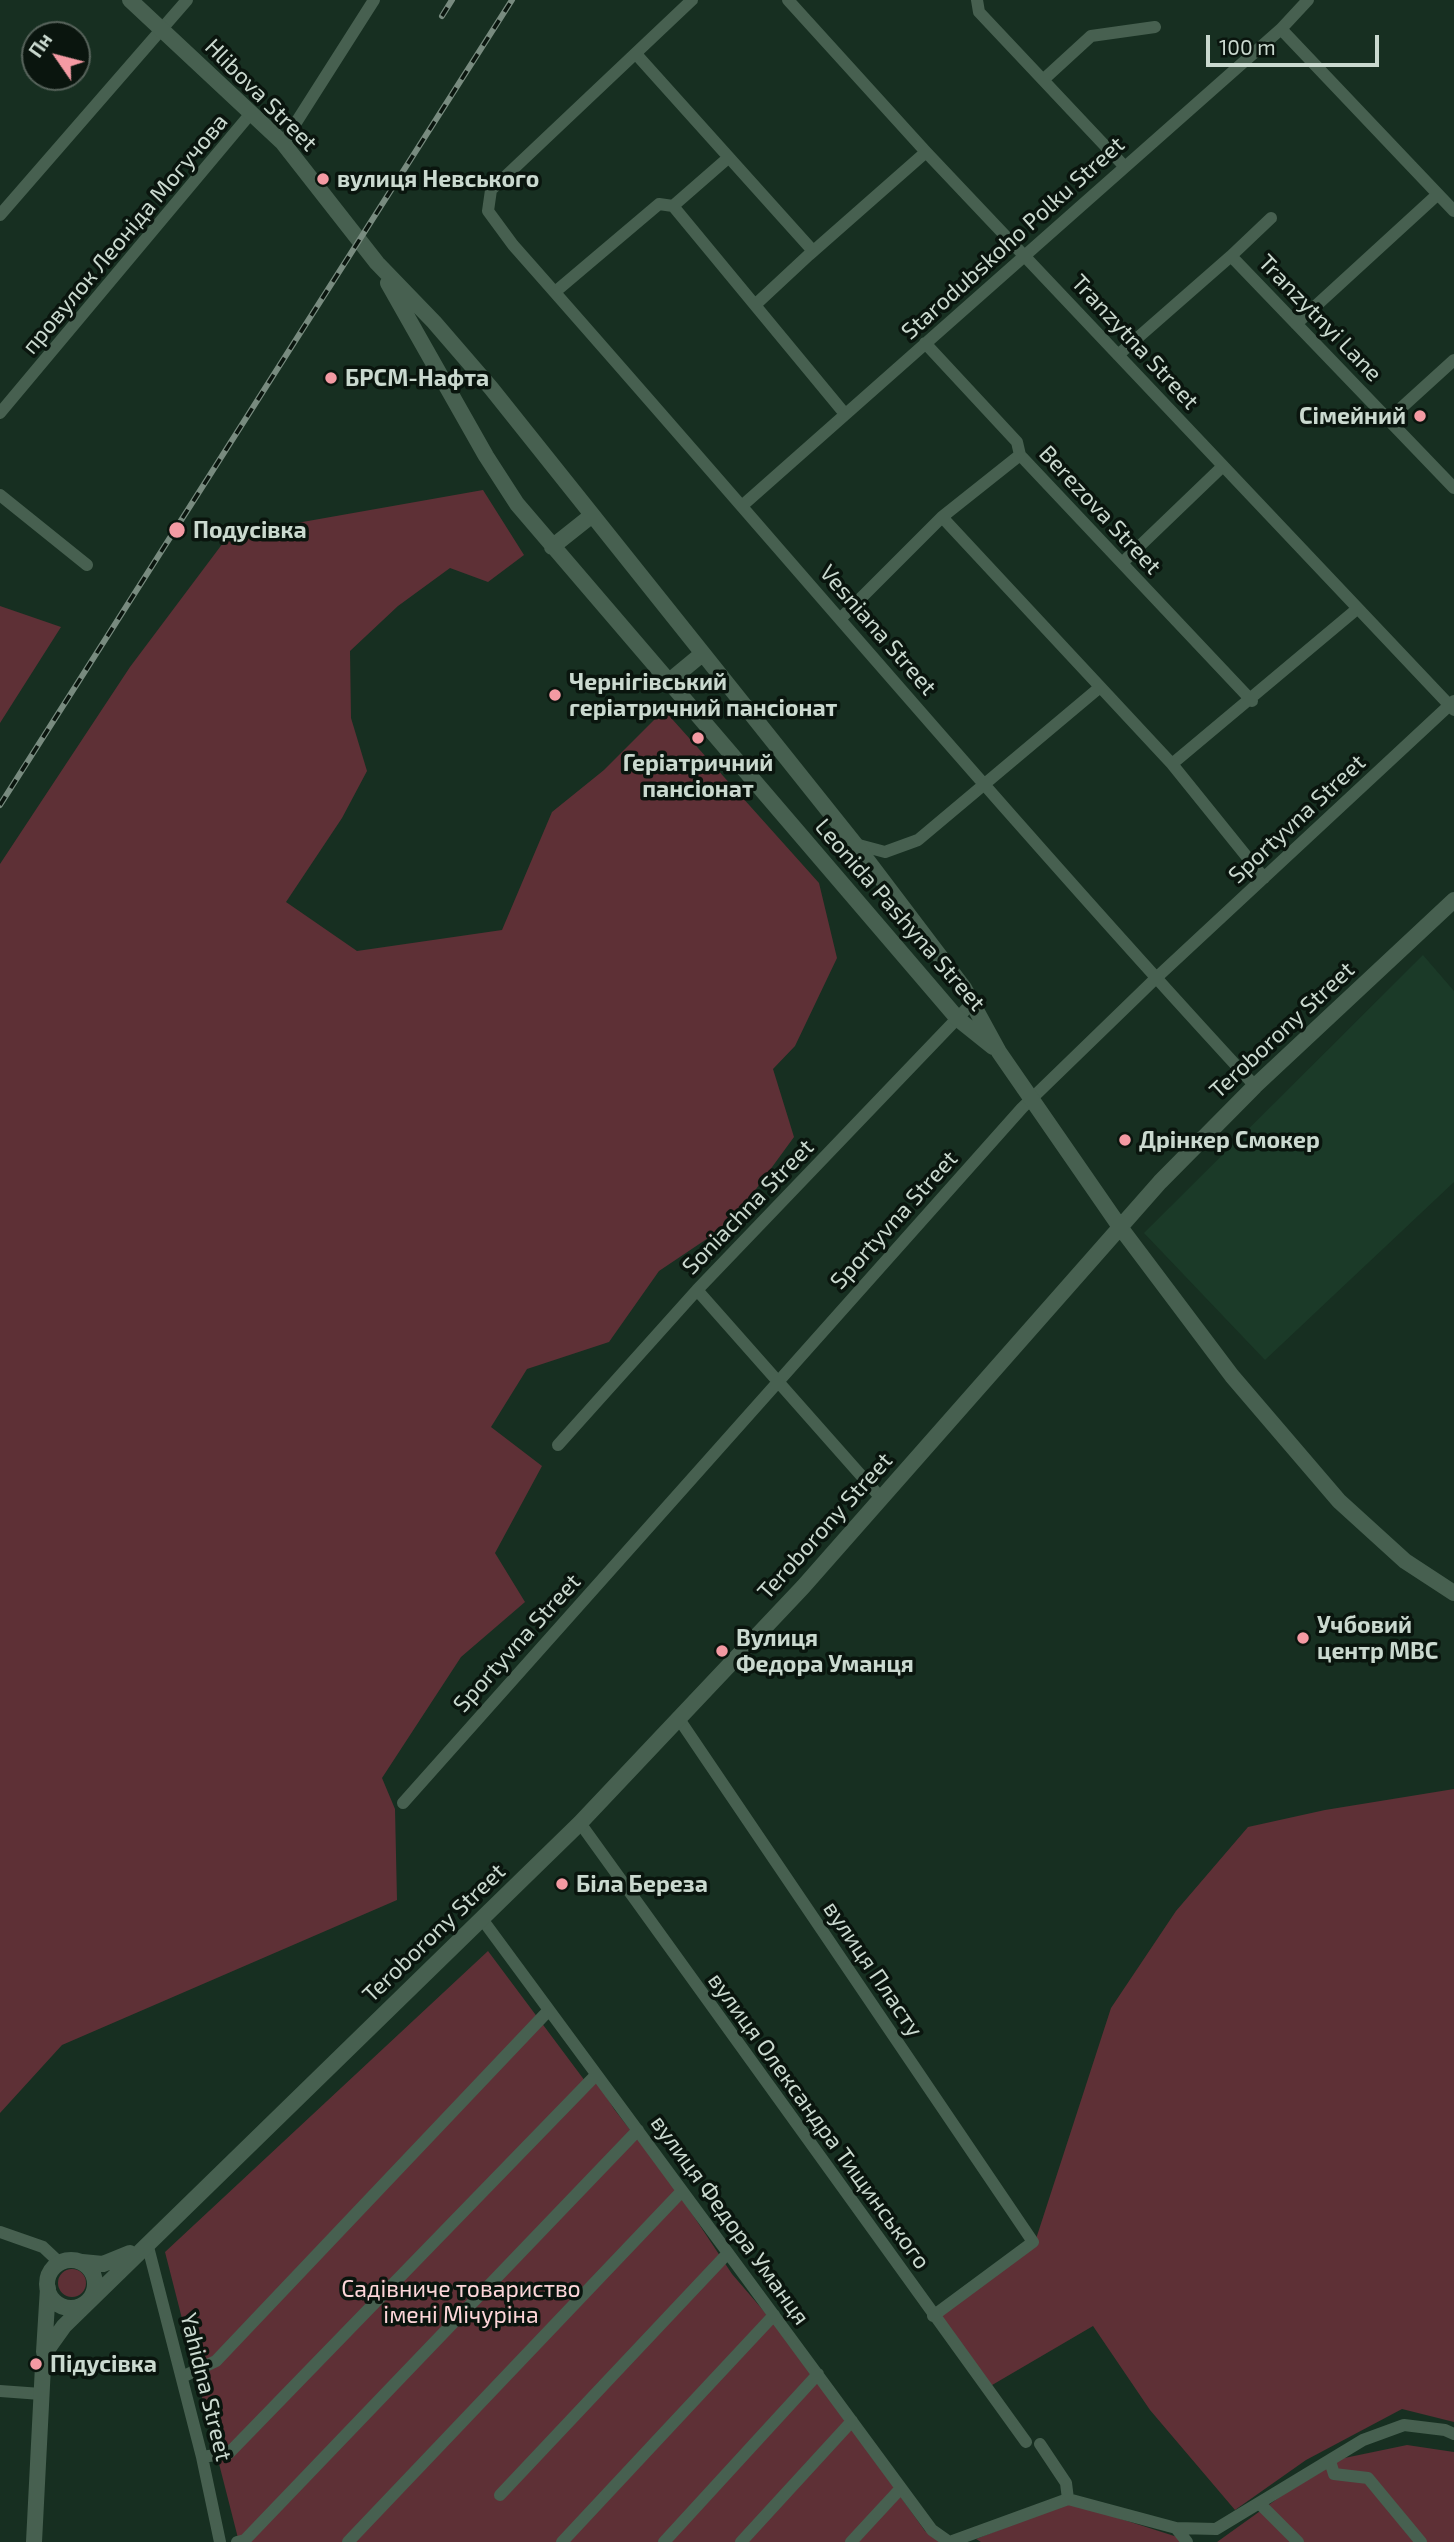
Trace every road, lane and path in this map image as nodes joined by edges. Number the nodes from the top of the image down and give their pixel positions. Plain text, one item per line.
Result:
1 (130, 0) edge
2 (187, 0) edge
3 (374, 0) edge
4 (692, 0) edge
5 (788, 0) edge
6 (977, 0) edge
7 (1308, 0) edge
8 (1155, 27) dead end
9 (161, 29) junction
10 (1281, 29) junction
11 (636, 54) junction
12 (1043, 80) junction
13 (253, 112) junction
14 (283, 144) junction
15 (926, 152) junction
16 (729, 158) junction
17 (1125, 167) junction
18 (1438, 194) junction
19 (673, 206) junction
20 (1454, 211) edge
21 (0, 215) edge
22 (1271, 218) dead end
23 (809, 255) junction
24 (1230, 256) junction
25 (1025, 257) junction
26 (377, 263) junction
27 (555, 292) junction
28 (755, 305) junction
29 (1296, 324) junction
30 (925, 343) junction
31 (1118, 355) junction
32 (1454, 360) edge
33 (0, 413) edge
34 (845, 414) junction
35 (1389, 419) junction
36 (1020, 455) junction
37 (1223, 466) junction
38 (1454, 488) edge
39 (0, 495) edge
40 (743, 505) junction
41 (591, 516) junction
42 (942, 517) junction
43 (552, 547) junction
44 (1122, 563) junction
45 (87, 565) dead end
46 (1357, 609) junction
47 (840, 619) junction
48 (702, 654) junction
49 (667, 683) junction
50 (1099, 688) junction
51 (1252, 701) junction
52 (1453, 706) edge
53 (1172, 764) junction
54 (985, 785) junction
55 (855, 844) junction
56 (1264, 878) junction
57 (1454, 901) edge
58 (1155, 979) junction
59 (972, 1003) junction
60 (958, 1019) junction
61 (999, 1052) junction
62 (1255, 1086) junction
63 (1033, 1097) junction
64 (1120, 1227) junction
65 (697, 1290) junction
66 (778, 1383) junction
67 (558, 1445) dead end
68 (881, 1498) junction
69 (1454, 1593) edge
70 (679, 1719) junction
71 (403, 1803) dead end
72 (580, 1823) junction
73 (481, 1919) junction
74 (549, 2010) junction
75 (595, 2076) junction
76 (638, 2130) junction
77 (682, 2191) junction
78 (0, 2232) edge
79 (148, 2243) junction
80 (728, 2253) junction
81 (82, 2262) junction
82 (60, 2263) junction
83 (48, 2288) junction
84 (86, 2302) junction
85 (774, 2315) junction
86 (933, 2316) junction
87 (43, 2367) junction
88 (818, 2374) junction
89 (182, 2377) junction
90 (0, 2391) edge
91 (40, 2393) junction
92 (852, 2421) junction
93 (1454, 2434) edge
94 (1026, 2442) dead end
95 (1040, 2444) dead end
96 (202, 2457) junction
97 (1331, 2461) junction
98 (901, 2488) junction
99 (499, 2495) dead end
100 (1068, 2499) junction
101 (1259, 2503) junction
102 (1176, 2528) junction
103 (34, 2542) edge
104 (220, 2542) edge
105 (237, 2542) edge
106 (348, 2542) edge
107 (562, 2542) edge
108 (664, 2542) edge
109 (741, 2542) edge
110 (851, 2542) edge
111 (949, 2542) edge
112 (1187, 2542) edge
113 (1298, 2542) edge
114 (1421, 2542) edge

1 - 9 main road, Hlibova Street
2 - 9 street
3 - 14 street
4 - 11 street
5 - 15 street, Tranzytna Street
6 - 12 street
7 - 10 street, Starodubskoho Polku Street
8 - 12 street
9 - 13 main road, Hlibova Street
9 - 21 street
10 - 17 street, Starodubskoho Polku Street
10 - 18 street
11 - 16 street
11 - 27 street, Vesniana Street
12 - 17 street
13 - 14 main road, Hlibova Street
13 - 33 street, провулок Леоніда Могучова
14 - 26 main road, Hlibova Street
15 - 23 street
15 - 25 street, Tranzytna Street
16 - 19 street
16 - 23 street
17 - 25 street, Starodubskoho Polku Street
18 - 20 street
18 - 29 street
19 - 27 street
19 - 28 street
22 - 24 street
23 - 28 street
24 - 29 street, Tranzytnyi Lane
24 - 31 street, Tranzytnyi Lane
25 - 30 street, Starodubskoho Polku Street
25 - 31 street, Tranzytna Street
26 - 41 main road, Leonida Pashyna Street
26 - 43 main road, Leonida Pashyna Street
27 - 40 street, Vesniana Street
28 - 34 street
29 - 35 street, Tranzytnyi Lane
30 - 34 street, Starodubskoho Polku Street
30 - 36 street, Berezova Street
31 - 37 street, Tranzytna Street
32 - 35 street
34 - 40 street, Starodubskoho Polku Street
35 - 38 street, Tranzytnyi Lane
36 - 42 street
36 - 44 street, Berezova Street
37 - 44 street
37 - 46 street, Tranzytna Street
39 - 45 street
40 - 47 street, Vesniana Street
41 - 43 main road
41 - 48 main road, Leonida Pashyna Street
42 - 47 street
42 - 50 street
43 - 49 main road, Leonida Pashyna Street
44 - 51 street, Berezova Street
46 - 51 street
46 - 52 street, Tranzytna Street
47 - 54 street, Vesniana Street
48 - 49 main road
48 - 55 main road, Leonida Pashyna Street
49 - 60 main road, Leonida Pashyna Street
50 - 53 street
50 - 54 street
51 - 53 street
52 - 56 street, Sportyvna Street
53 - 56 street
54 - 55 street
54 - 58 street, Vesniana Street
55 - 59 main road, Leonida Pashyna Street
56 - 58 street, Sportyvna Street
57 - 62 main road, Teroborony Street
58 - 62 street, Vesniana Street
58 - 63 street, Sportyvna Street
59 - 60 street, Soniachna Street
59 - 61 main road, Leonida Pashyna Street
60 - 61 main road, Leonida Pashyna Street
60 - 65 street, Soniachna Street
61 - 63 main road
62 - 64 main road, Teroborony Street
63 - 64 main road
63 - 66 street, Sportyvna Street
64 - 68 main road, Teroborony Street
64 - 69 main road
65 - 66 street
65 - 67 street, Soniachna Street
66 - 68 street
66 - 71 street, Sportyvna Street
68 - 70 main road, Teroborony Street
70 - 72 main road, Teroborony Street
70 - 86 street, вулиця Пласту
72 - 73 main road, Teroborony Street
72 - 86 street, вулиця Олександра Тищинського
73 - 74 street, вулиця Федора Уманця
73 - 79 main road, Teroborony Street
74 - 75 street, вулиця Федора Уманця
74 - 89 street
75 - 76 street, вулиця Федора Уманця
75 - 96 street
76 - 77 street, вулиця Федора Уманця
76 - 105 street
77 - 80 street, вулиця Федора Уманця
77 - 106 street
78 - 82 street
79 - 81 main road
79 - 84 main road, Teroborony Street
79 - 89 street, Yahidna Street
80 - 85 street, вулиця Федора Уманця
80 - 99 street
81 - 82 main road
81 - 84 main road
82 - 83 main road
83 - 84 main road
83 - 87 main road
84 - 87 main road, Teroborony Street
85 - 88 street, вулиця Федора Уманця
85 - 107 street
86 - 94 street, вулиця Олександра Тищинського
87 - 91 main road
88 - 92 street, вулиця Федора Уманця
88 - 108 street
89 - 96 street, Yahidna Street
90 - 91 street
91 - 103 main road
92 - 98 street, вулиця Федора Уманця
92 - 109 street
93 - 97 street
95 - 100 street
96 - 104 street, Yahidna Street
97 - 101 street
97 - 114 street
98 - 110 street
98 - 111 street, вулиця Федора Уманця
100 - 102 street
100 - 111 street
101 - 102 street
101 - 113 street
102 - 112 street

